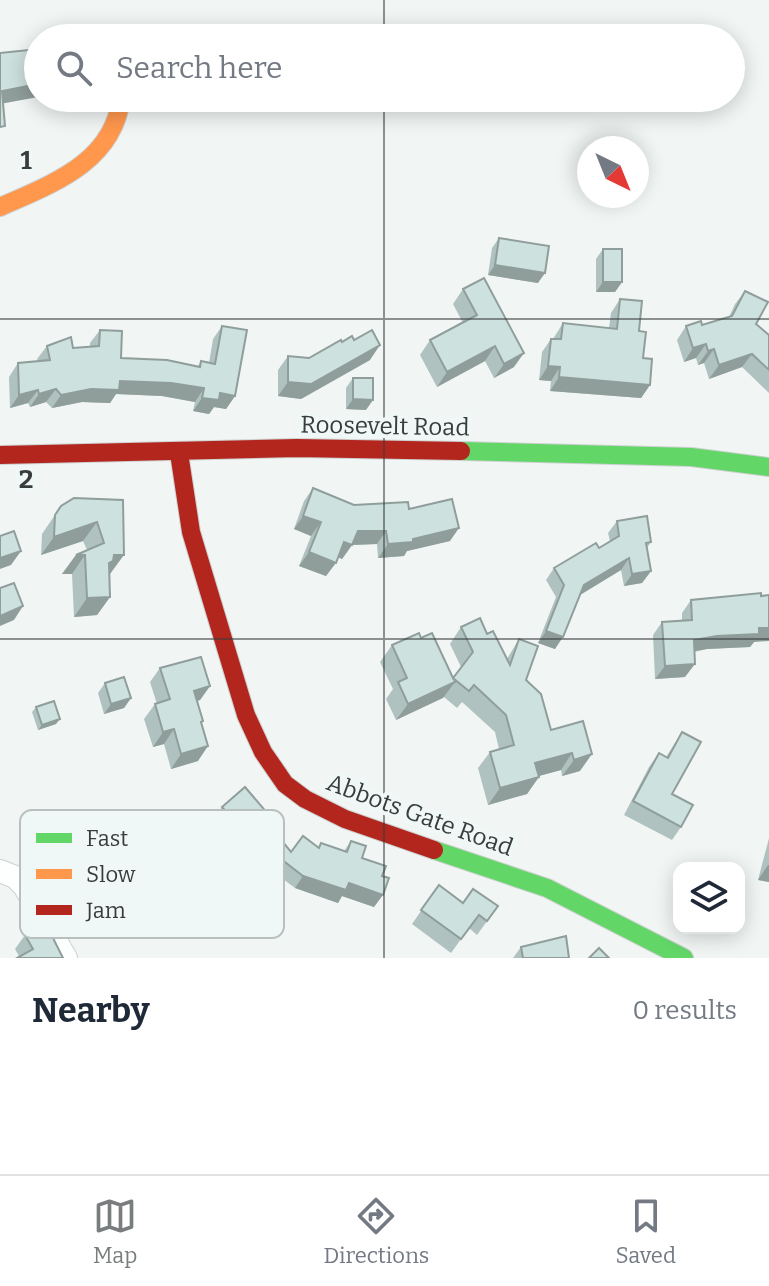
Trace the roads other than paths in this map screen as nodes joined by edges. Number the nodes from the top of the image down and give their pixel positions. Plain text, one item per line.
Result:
1 (120, 112) edge
2 (0, 207) edge
3 (179, 453) junction
4 (0, 455) edge
5 (769, 467) edge
6 (0, 871) edge
7 (20, 882) edge
8 (54, 938) edge
9 (66, 958) edge
10 (684, 958) edge

1 - 2 street
3 - 4 street, Roosevelt Road
3 - 5 street, Roosevelt Road
3 - 10 street, Abbots Gate Road
6 - 7 street
8 - 9 street

